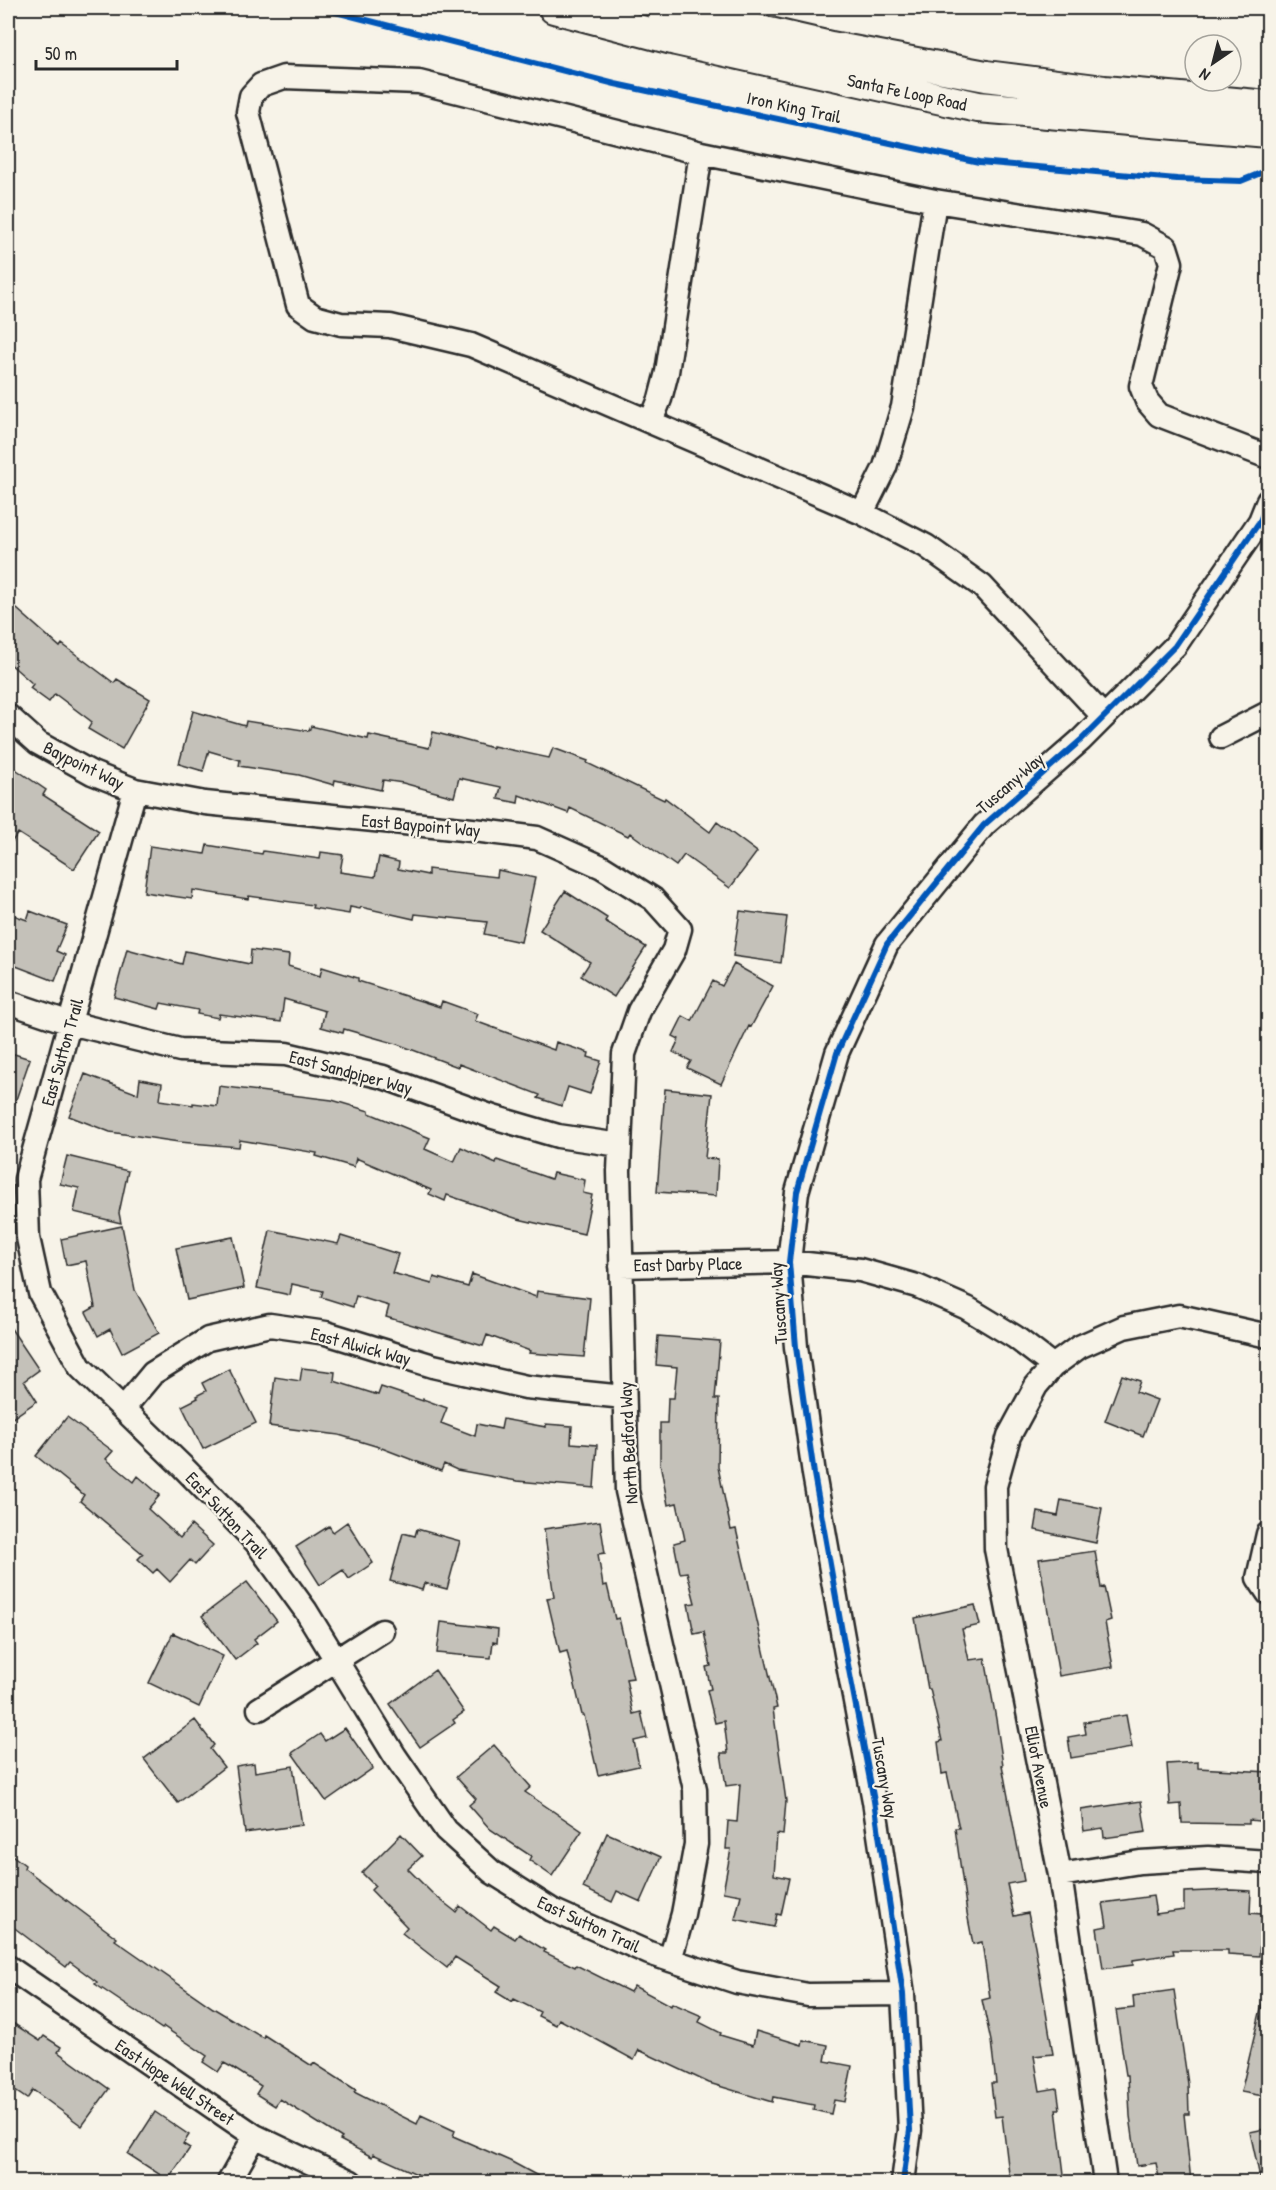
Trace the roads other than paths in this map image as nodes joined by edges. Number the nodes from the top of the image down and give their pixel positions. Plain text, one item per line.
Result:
1 (554, 8) edge
2 (661, 8) edge
3 (1269, 106) edge
4 (1269, 132) edge
5 (701, 153) junction
6 (935, 201) junction
7 (651, 421) junction
8 (1269, 457) edge
9 (1269, 501) edge
10 (862, 513) junction
11 (1269, 713) edge
12 (8, 716) edge
13 (1104, 717) junction
14 (1221, 737) dead end
15 (135, 790) junction
16 (680, 929) joint
17 (8, 1002) edge
18 (70, 1023) junction
19 (620, 1145) junction
20 (789, 1262) junction
21 (621, 1266) junction
22 (1269, 1336) edge
23 (1053, 1366) junction
24 (624, 1397) junction
25 (123, 1409) junction
26 (1269, 1534) edge
27 (1269, 1593) edge
28 (382, 1631) dead end
29 (336, 1660) junction
30 (259, 1709) dead end
31 (1269, 1862) edge
32 (1060, 1875) junction
33 (670, 1960) junction
34 (8, 1967) edge
35 (903, 1994) junction
36 (255, 2136) junction
37 (229, 2182) edge
38 (351, 2182) edge
39 (903, 2182) edge
40 (1105, 2182) edge

1 - 4 main road, Santa Fe Loop Road
2 - 3 main road, Santa Fe Loop Road
5 - 6 street
5 - 7 street
5 - 7 street
6 - 8 street
6 - 10 street
7 - 10 street
9 - 13 street, Tuscany Way
10 - 13 street
11 - 14 street
12 - 15 street, Baypoint Way
13 - 20 street, Tuscany Way
15 - 16 street, East Baypoint Way
15 - 18 street, East Sutton Trail
16 - 19 street, North Bedford Way
17 - 18 street, East Sandpiper Way
18 - 19 street, East Sandpiper Way
18 - 25 street, East Sutton Trail
19 - 21 street, North Bedford Way
20 - 21 street, East Darby Place
20 - 23 street, East Darby Place
20 - 35 street, Tuscany Way
21 - 24 street, North Bedford Way
22 - 23 street, Elliot Avenue
23 - 32 street, Elliot Avenue
24 - 25 street, East Alwick Way
24 - 33 street, North Bedford Way
25 - 29 street, East Sutton Trail
26 - 27 street
28 - 29 street
29 - 30 street
29 - 33 street, East Sutton Trail
31 - 32 street
32 - 40 street, Elliot Avenue
33 - 35 street, East Sutton Trail
34 - 36 street, East Hope Well Street
35 - 39 street, Tuscany Way
36 - 37 street
36 - 38 street, East Hope Well Street

